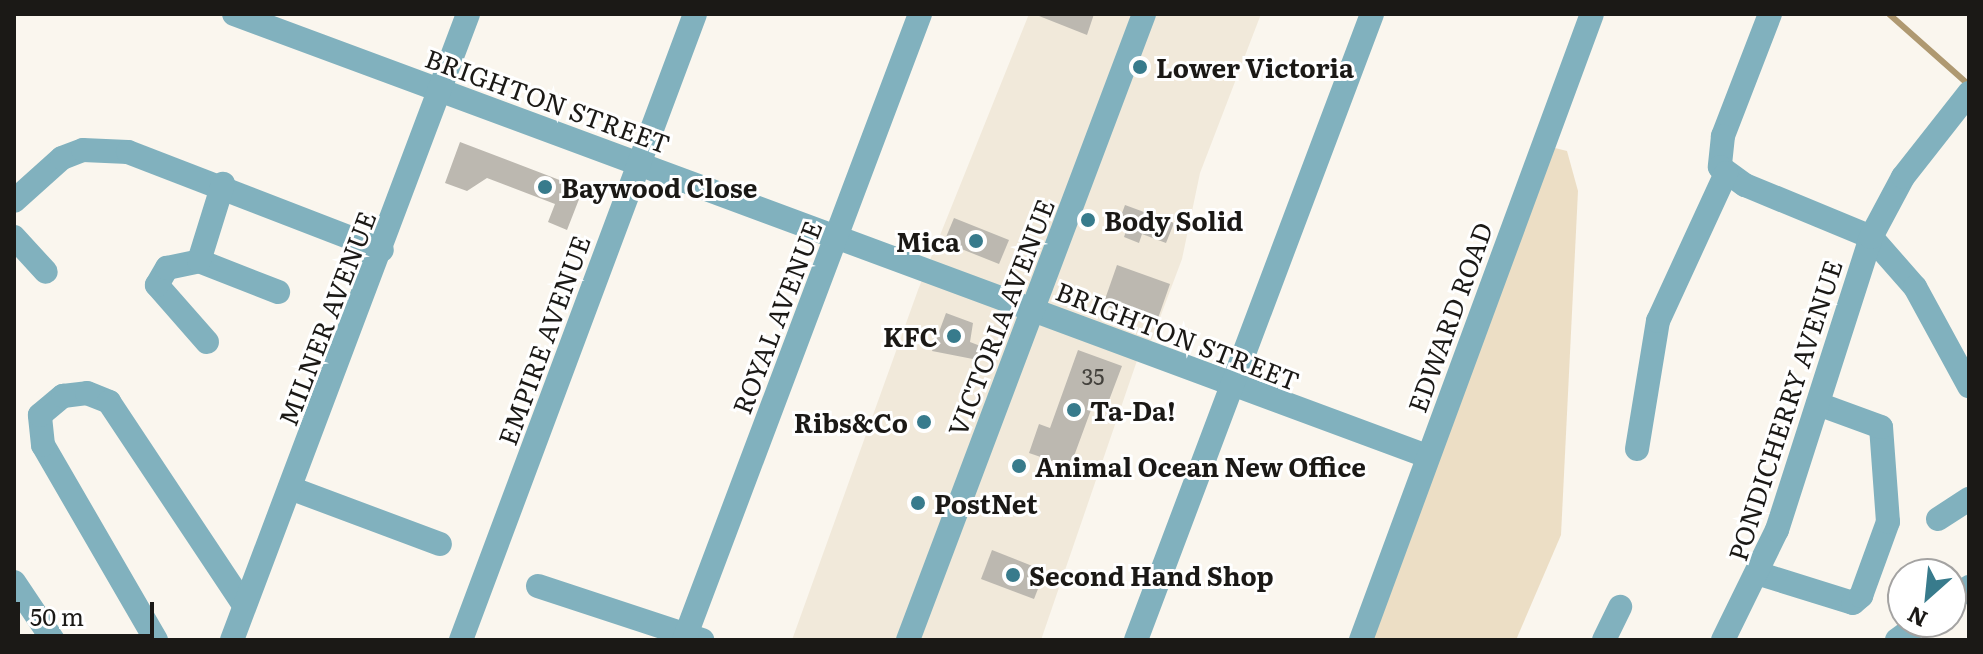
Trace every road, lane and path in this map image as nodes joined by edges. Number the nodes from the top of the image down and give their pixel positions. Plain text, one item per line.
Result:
1 (234, 14) edge
2 (468, 14) edge
3 (695, 14) edge
4 (920, 14) edge
5 (1144, 14) edge
6 (1372, 14) edge
7 (1592, 14) edge
8 (1770, 14) edge
9 (439, 90) junction
10 (1969, 93) edge
11 (639, 163) junction
12 (1726, 173) junction
13 (223, 184) junction
14 (14, 201) edge
15 (837, 234) junction
16 (14, 237) edge
17 (1871, 237) junction
18 (382, 250) junction
19 (199, 261) junction
20 (46, 272) dead end
21 (278, 292) dead end
22 (1033, 310) junction
23 (207, 342) dead end
24 (1232, 386) junction
25 (1969, 386) edge
26 (1818, 404) junction
27 (1637, 449) dead end
28 (1427, 456) junction
29 (290, 488) junction
30 (1969, 499) edge
31 (1938, 519) dead end
32 (440, 544) dead end
33 (1760, 574) junction
34 (14, 582) edge
35 (538, 586) dead end
36 (244, 605) junction
37 (1620, 607) dead end
38 (691, 638) edge
39 (53, 640) edge
40 (156, 640) edge
41 (232, 640) edge
42 (461, 640) edge
43 (908, 640) edge
44 (1136, 640) edge
45 (1361, 640) edge
46 (1604, 640) edge
47 (1723, 640) edge

1 - 9 street, BRIGHTON STREET
2 - 9 street, MILNER AVENUE
3 - 11 street, EMPIRE AVENUE
4 - 15 street, ROYAL AVENUE
5 - 22 street, VICTORIA AVENUE
6 - 24 street
7 - 28 street, EDWARD ROAD
8 - 12 street
9 - 11 street, BRIGHTON STREET
9 - 18 street, MILNER AVENUE
10 - 17 street, PONDICHERRY AVENUE
11 - 15 street, BRIGHTON STREET
11 - 42 street, EMPIRE AVENUE
12 - 17 street
12 - 27 street
13 - 14 street
13 - 18 street
13 - 19 street
15 - 22 street, BRIGHTON STREET
15 - 38 street, ROYAL AVENUE
16 - 20 street
17 - 25 street
17 - 26 street, PONDICHERRY AVENUE
18 - 29 street, MILNER AVENUE
19 - 21 street, MILNER AVENUE
19 - 23 street
22 - 24 street, BRIGHTON STREET
22 - 43 street, VICTORIA AVENUE
24 - 28 street, BRIGHTON STREET
24 - 44 street
26 - 33 street, PONDICHERRY AVENUE
26 - 33 street
28 - 45 street, EDWARD ROAD
29 - 32 street
29 - 36 street, MILNER AVENUE
30 - 31 street
33 - 47 street, PONDICHERRY AVENUE
34 - 39 street
35 - 38 street
36 - 40 street
36 - 41 street, MILNER AVENUE
37 - 46 street

